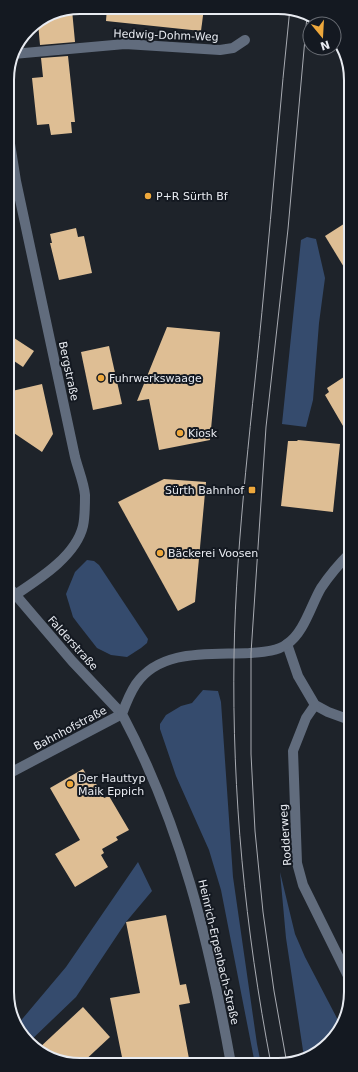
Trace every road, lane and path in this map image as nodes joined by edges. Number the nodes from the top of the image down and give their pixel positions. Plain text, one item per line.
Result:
1 (245, 40) dead end
2 (20, 53) edge
3 (14, 169) edge
4 (344, 560) edge
5 (15, 595) joint
6 (287, 644) junction
7 (315, 705) junction
8 (122, 714) junction
9 (344, 718) edge
10 (14, 771) edge
11 (344, 968) edge
12 (230, 1058) edge

1 - 2 street, Hedwig-Dohm-Weg
3 - 5 street, Bergstraße
4 - 6 street
5 - 8 street, Falderstraße
6 - 7 street
6 - 8 street
7 - 9 street
7 - 11 street, Rodderweg
8 - 10 street, Bahnhofstraße
8 - 12 street, Heinrich-Erpenbach-Straße

